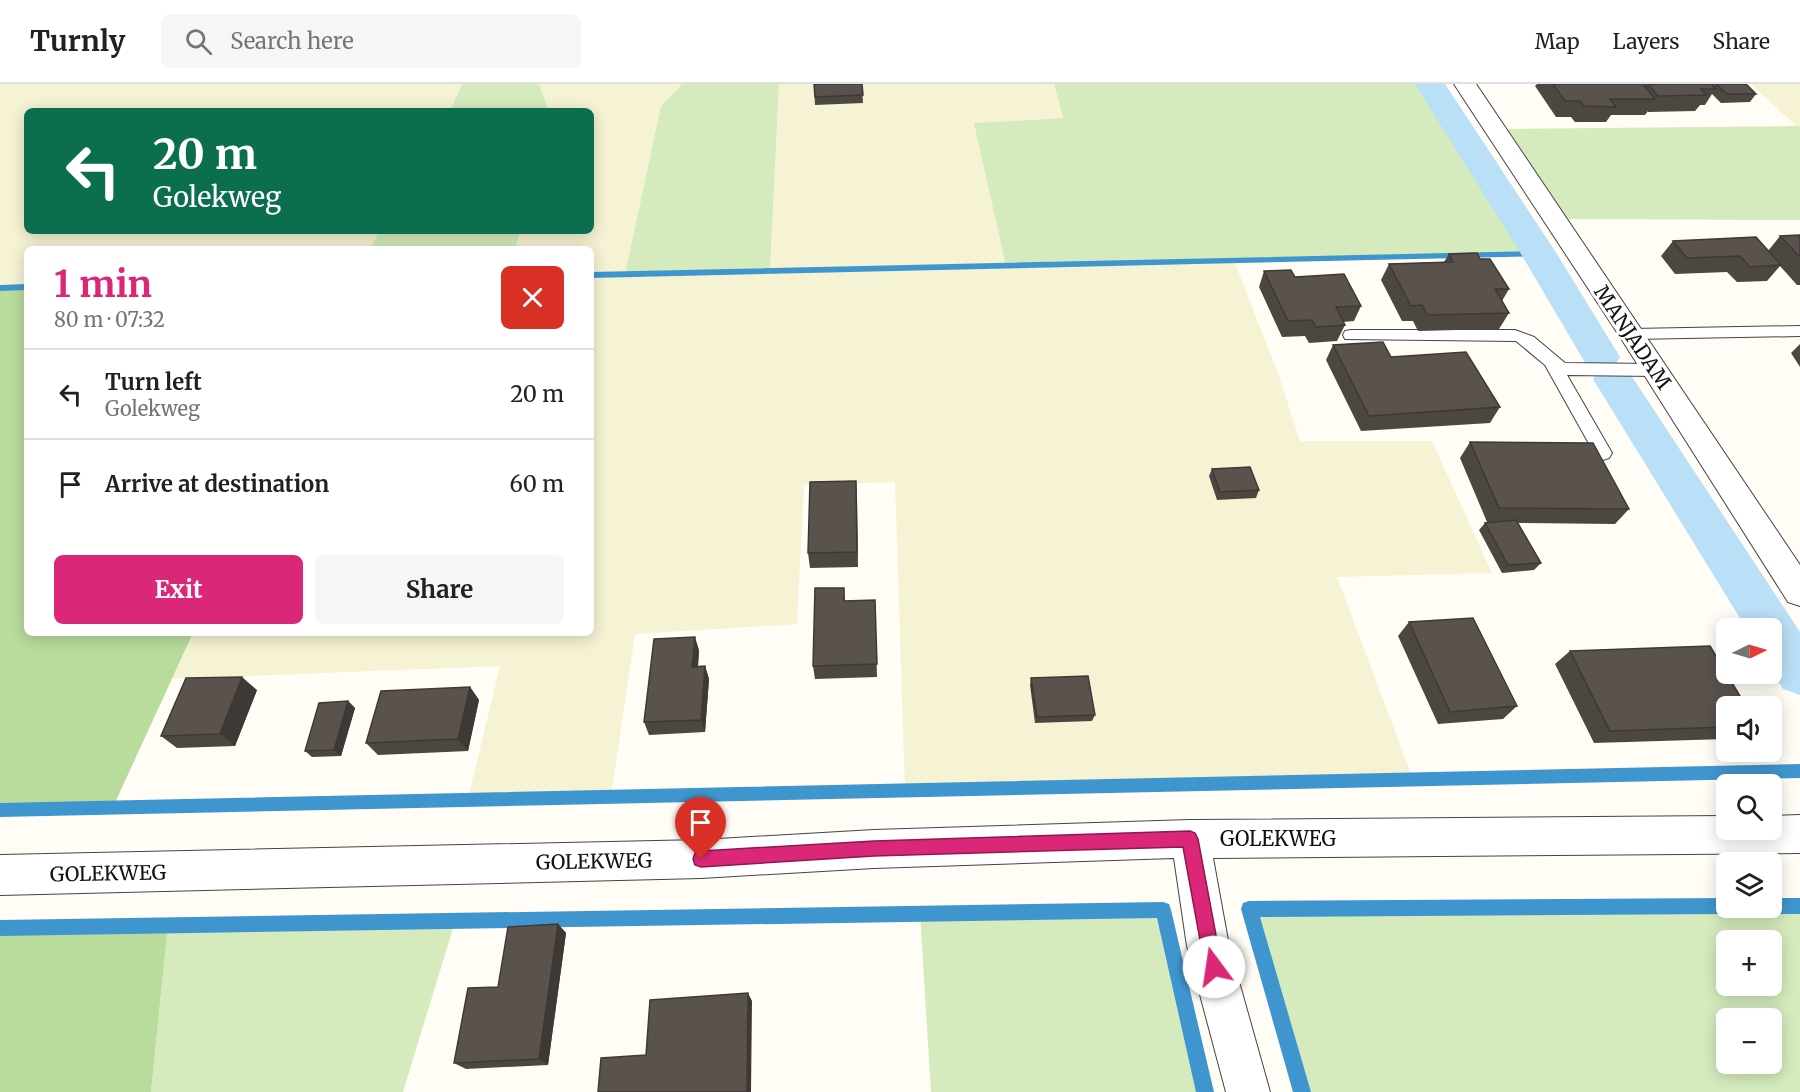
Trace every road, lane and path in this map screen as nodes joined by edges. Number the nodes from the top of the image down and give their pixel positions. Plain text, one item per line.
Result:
1 (1465, 84) edge
2 (1800, 331) edge
3 (1632, 334) junction
4 (1351, 335) dead end
5 (1552, 364) junction
6 (1655, 370) junction
7 (1603, 453) dead end
8 (1800, 592) edge
9 (1800, 834) edge
10 (1190, 839) junction
11 (0, 875) edge
12 (1248, 1092) edge

1 - 3 street, MANJADAM
2 - 3 lane
3 - 6 street, MANJADAM
4 - 5 lane
5 - 6 lane
5 - 7 lane
6 - 8 street, MANJADAM
9 - 10 street, GOLEKWEG
10 - 11 street, GOLEKWEG
10 - 12 street

